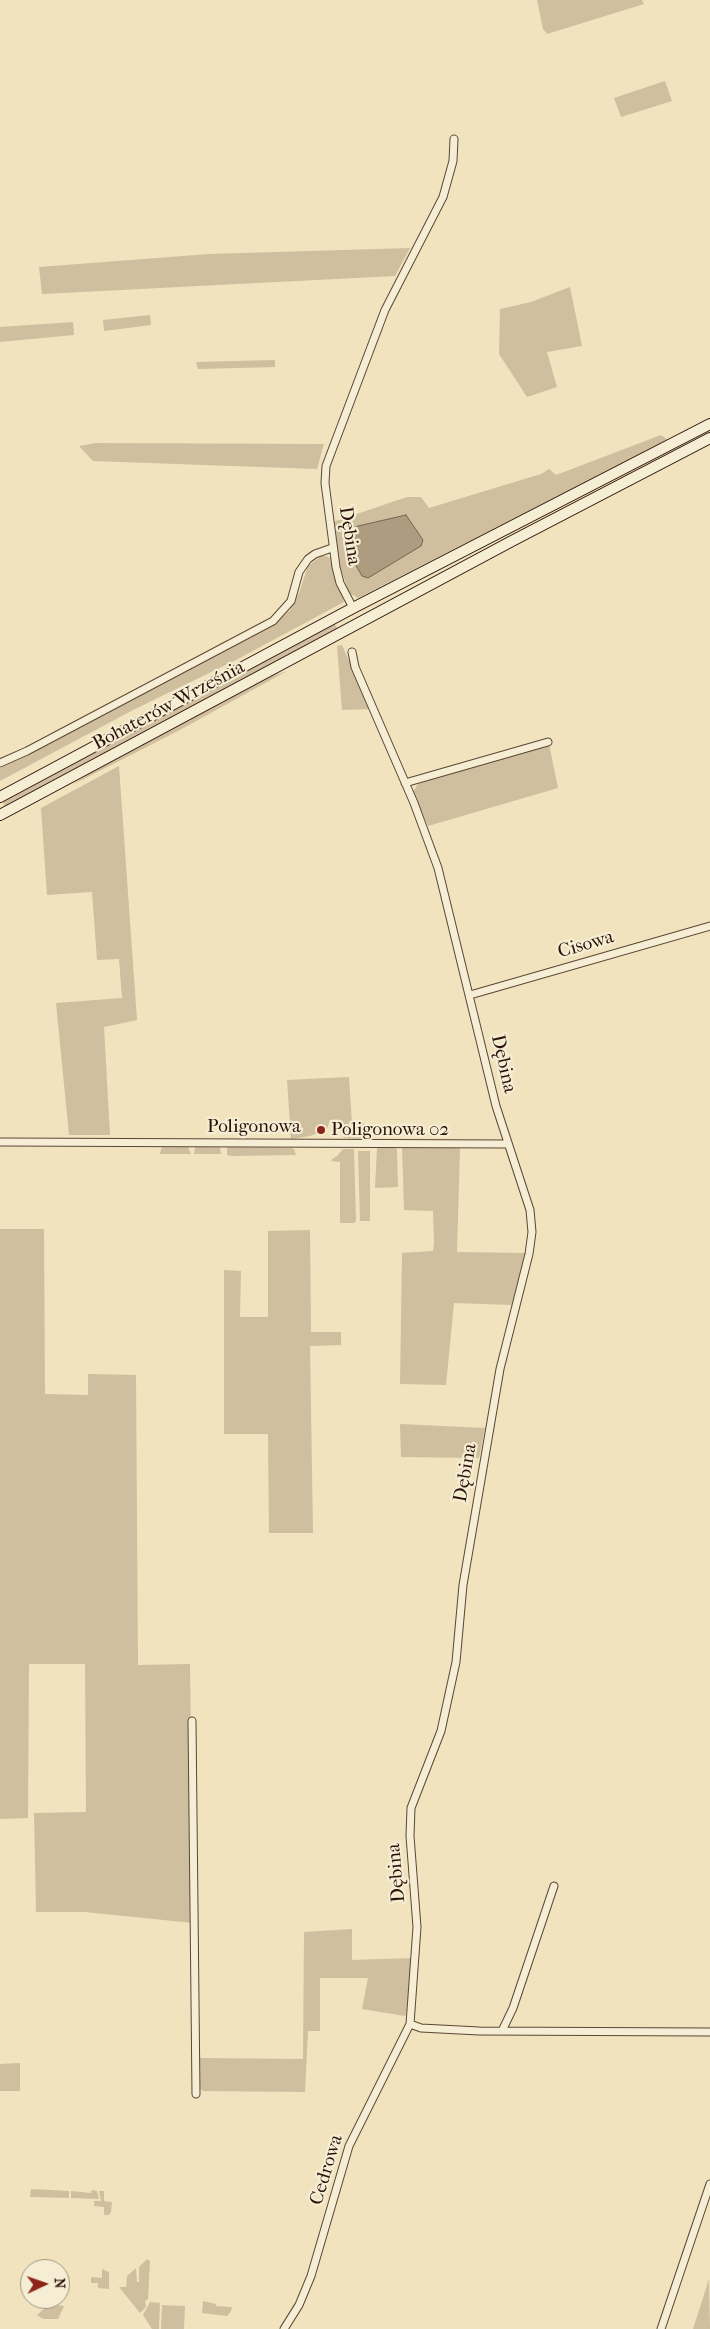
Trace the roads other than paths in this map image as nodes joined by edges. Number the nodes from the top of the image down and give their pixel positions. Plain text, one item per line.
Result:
1 (454, 139) dead end
2 (710, 424) edge
3 (710, 438) edge
4 (332, 548) junction
5 (353, 608) junction
6 (352, 652) dead end
7 (548, 742) dead end
8 (0, 763) edge
9 (405, 783) junction
10 (0, 797) edge
11 (0, 815) edge
12 (710, 926) edge
13 (470, 995) junction
14 (504, 1134) junction
15 (0, 1142) edge
16 (494, 1143) junction
17 (508, 1144) junction
18 (192, 1720) dead end
19 (554, 1886) dead end
20 (410, 2024) junction
21 (502, 2031) junction
22 (710, 2032) edge
23 (196, 2094) dead end
24 (710, 2184) edge
25 (284, 2329) edge
26 (661, 2329) edge

1 - 4 street, Dębina
2 - 5 main road, Bohaterów Września
3 - 11 main road, Bohaterów Września
4 - 5 street, Dębina
4 - 8 street
5 - 10 main road, Bohaterów Września
6 - 9 street, Dębina
7 - 9 street
9 - 13 street, Dębina
12 - 13 street, Cisowa
13 - 14 street, Dębina
14 - 16 street
14 - 17 street, Dębina
15 - 16 street, Poligonowa
16 - 17 street, Poligonowa
17 - 20 street, Dębina
18 - 23 street
19 - 21 street
20 - 21 street
20 - 25 street, Cedrowa
21 - 22 street
24 - 26 street

